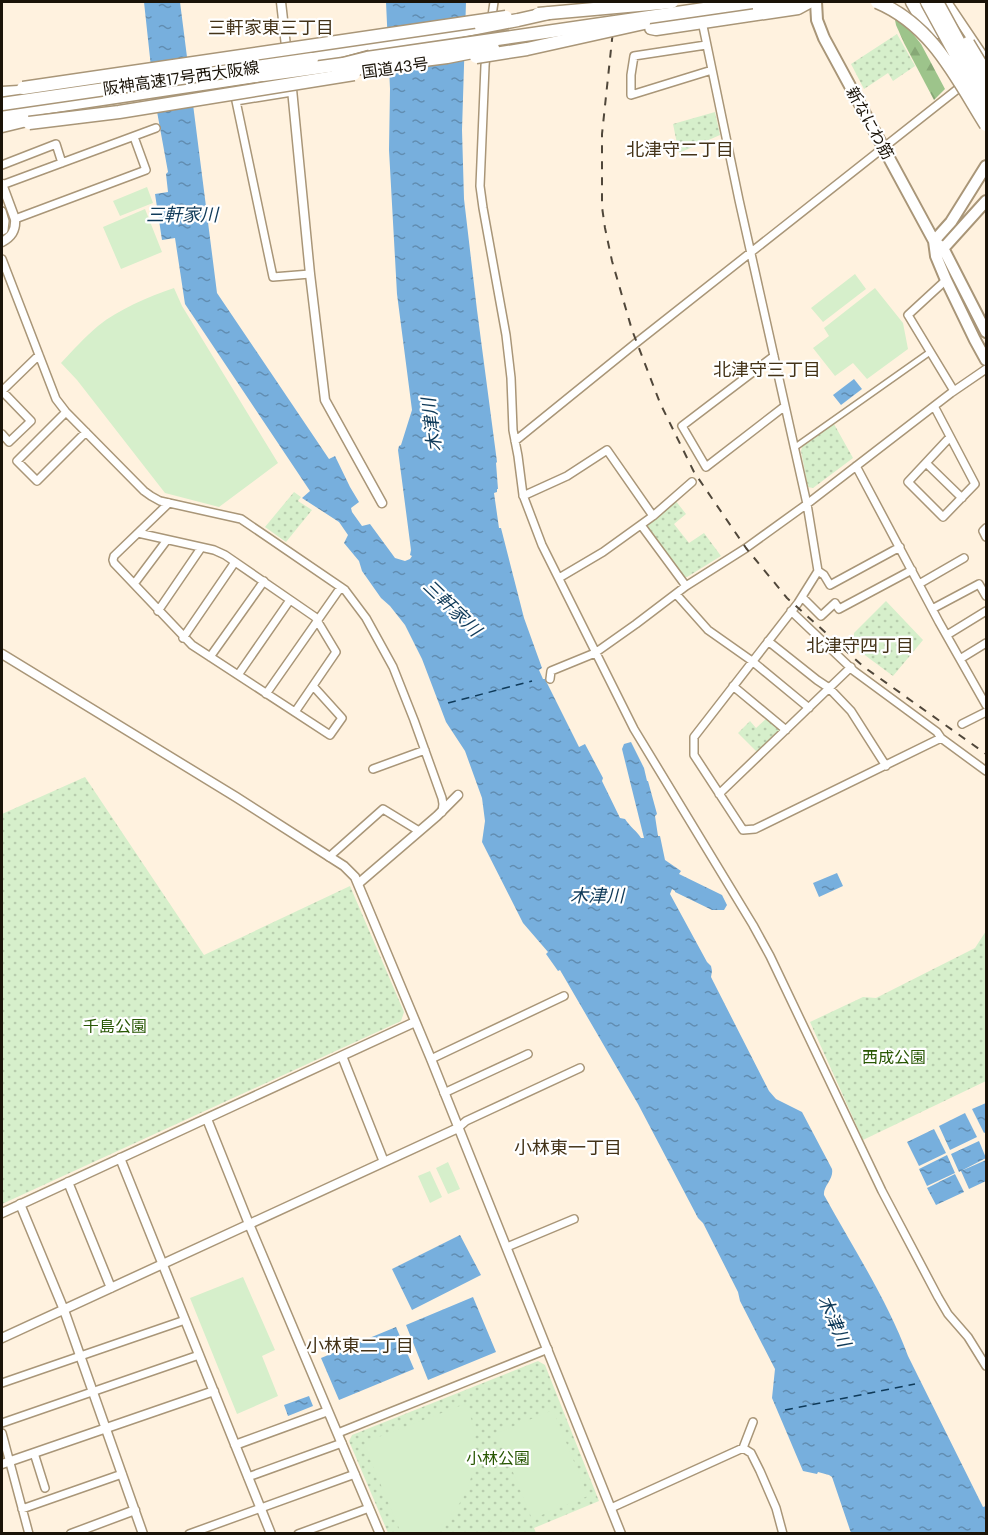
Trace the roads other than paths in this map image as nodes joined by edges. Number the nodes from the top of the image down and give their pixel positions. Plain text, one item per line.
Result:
1 (281, 2) edge
2 (494, 2) edge
3 (645, 2) edge
4 (672, 2) edge
5 (698, 2) edge
6 (752, 2) edge
7 (787, 2) edge
8 (809, 2) edge
9 (816, 2) edge
10 (877, 2) edge
11 (912, 2) edge
12 (921, 2) edge
13 (927, 2) edge
14 (937, 2) edge
15 (947, 2) edge
16 (549, 13) junction
17 (481, 21) junction
18 (702, 22) junction
19 (925, 25) junction
20 (604, 31) junction
21 (937, 32) junction
22 (706, 45) junction
23 (485, 49) junction
24 (361, 51) junction
25 (312, 59) junction
26 (987, 60) edge
27 (343, 64) junction
28 (987, 66) edge
29 (712, 70) junction
30 (987, 73) edge
31 (263, 75) junction
32 (210, 78) junction
33 (962, 85) junction
34 (2, 92) edge
35 (987, 92) edge
36 (292, 93) junction
37 (2, 104) edge
38 (987, 110) edge
39 (2, 114) edge
40 (987, 118) edge
41 (987, 124) edge
42 (2, 126) edge
43 (156, 128) dead end
44 (987, 132) edge
45 (134, 136) junction
46 (883, 147) junction
47 (62, 163) junction
48 (2, 165) edge
49 (987, 166) edge
50 (982, 177) edge
51 (2, 184) edge
52 (987, 201) edge
53 (2, 211) edge
54 (15, 219) junction
55 (2, 231) edge
56 (934, 241) junction
57 (2, 242) edge
58 (751, 252) junction
59 (940, 252) junction
60 (2, 259) edge
61 (310, 274) junction
62 (946, 280) junction
63 (987, 332) edge
64 (930, 352) junction
65 (39, 355) junction
66 (774, 356) junction
67 (987, 360) edge
68 (987, 369) edge
69 (2, 391) edge
70 (954, 391) junction
71 (785, 406) junction
72 (934, 406) junction
73 (66, 412) junction
74 (86, 432) junction
75 (2, 435) edge
76 (950, 437) junction
77 (515, 441) junction
78 (794, 448) junction
79 (926, 463) junction
80 (856, 466) junction
81 (692, 482) dead end
82 (523, 496) junction
83 (962, 498) junction
84 (169, 502) junction
85 (382, 503) dead end
86 (807, 504) junction
87 (653, 516) junction
88 (640, 525) junction
89 (987, 528) edge
90 (138, 533) junction
91 (987, 537) edge
92 (167, 540) junction
93 (900, 547) junction
94 (201, 548) junction
95 (964, 558) dead end
96 (236, 562) junction
97 (912, 570) junction
98 (818, 571) junction
99 (559, 578) junction
100 (264, 581) junction
101 (134, 584) junction
102 (919, 584) junction
103 (686, 586) junction
104 (341, 587) junction
105 (676, 594) junction
106 (987, 596) edge
107 (802, 597) junction
108 (290, 600) junction
109 (932, 609) junction
110 (158, 611) junction
111 (791, 611) junction
112 (987, 611) edge
113 (318, 621) junction
114 (946, 635) junction
115 (183, 638) junction
116 (768, 641) junction
117 (987, 643) edge
118 (595, 652) junction
119 (2, 654) edge
120 (210, 657) junction
121 (960, 659) junction
122 (752, 662) junction
123 (851, 667) junction
124 (238, 675) junction
125 (550, 679) dead end
126 (314, 687) junction
127 (733, 687) junction
128 (829, 688) junction
129 (266, 694) junction
130 (987, 705) edge
131 (809, 708) junction
132 (295, 712) junction
133 (987, 712) edge
134 (962, 724) dead end
135 (786, 730) junction
136 (941, 738) junction
137 (425, 750) junction
138 (886, 766) junction
139 (373, 769) dead end
140 (987, 771) edge
141 (719, 794) junction
142 (458, 795) dead end
143 (442, 812) junction
144 (419, 831) junction
145 (329, 857) junction
146 (359, 883) junction
147 (564, 996) dead end
148 (416, 1022) junction
149 (528, 1054) dead end
150 (342, 1056) junction
151 (431, 1059) junction
152 (580, 1068) dead end
153 (444, 1093) junction
154 (207, 1119) junction
155 (458, 1128) junction
156 (120, 1158) junction
157 (384, 1162) junction
158 (68, 1182) junction
159 (20, 1204) junction
160 (2, 1213) edge
161 (574, 1219) dead end
162 (249, 1224) junction
163 (507, 1247) junction
164 (162, 1264) junction
165 (111, 1288) junction
166 (64, 1310) junction
167 (184, 1320) junction
168 (2, 1338) edge
169 (548, 1349) junction
170 (199, 1355) junction
171 (80, 1356) junction
172 (987, 1366) edge
173 (2, 1383) edge
174 (92, 1391) junction
175 (214, 1391) junction
176 (328, 1411) junction
177 (753, 1422) dead end
178 (2, 1423) edge
179 (105, 1429) junction
180 (2, 1433) edge
181 (338, 1433) junction
182 (342, 1443) junction
183 (235, 1445) junction
184 (743, 1448) junction
185 (34, 1453) junction
186 (6, 1463) edge
187 (122, 1474) junction
188 (355, 1474) junction
189 (248, 1477) junction
190 (45, 1488) dead end
191 (261, 1508) junction
192 (369, 1508) junction
193 (611, 1508) junction
194 (22, 1509) junction
195 (135, 1510) junction
196 (29, 1533) edge
197 (70, 1533) edge
198 (143, 1533) edge
199 (189, 1533) edge
200 (271, 1533) edge
201 (298, 1533) edge
202 (380, 1533) edge
203 (621, 1533) edge
204 (783, 1533) edge

1 - 36 street
2 - 77 street
3 - 18 highway
4 - 16 highway, bridge
5 - 18 street
5 - 24 highway
6 - 27 highway, bridge
7 - 20 highway, 国道43号, bridge
8 - 18 highway
9 - 46 main road, 新なにわ筋
10 - 41 highway, bridge
11 - 19 highway
12 - 21 street
13 - 30 highway, bridge
13 - 38 highway, bridge
14 - 35 highway, bridge
15 - 26 street
16 - 17 highway, bridge
16 - 24 highway, bridge
17 - 25 highway, bridge
17 - 34 highway, bridge
18 - 22 street
19 - 21 highway
19 - 33 street
20 - 23 highway, bridge
20 - 42 highway, 国道43号, bridge
21 - 33 street
22 - 29 street
22 - 29 street
23 - 27 highway, bridge
23 - 31 highway, bridge
24 - 25 highway, 阪神高速17号西大阪線
25 - 32 highway, 阪神高速17号西大阪線, bridge
27 - 31 highway, 阪神高速17号西大阪線, bridge
28 - 33 street
29 - 58 street
31 - 32 highway, 阪神高速17号西大阪線
32 - 34 highway, bridge
32 - 37 highway, 阪神高速17号西大阪線, bridge
32 - 39 highway, 阪神高速17号西大阪線
32 - 42 highway, bridge
33 - 40 street
33 - 44 street
33 - 46 street
36 - 61 street
36 - 61 street
43 - 45 street
45 - 47 street
45 - 54 street
46 - 56 main road, 新なにわ筋
46 - 58 street
47 - 48 street
47 - 51 street
49 - 50 main road
50 - 56 main road
51 - 54 street
52 - 59 main road
53 - 55 street
54 - 57 street
56 - 59 main road, 新なにわ筋
58 - 66 street
58 - 77 street
59 - 62 main road, 新なにわ筋
59 - 63 main road, 新なにわ筋
60 - 65 street
61 - 85 street
62 - 64 street
62 - 67 main road, 新なにわ筋
64 - 70 street
64 - 78 street
65 - 69 street
65 - 73 street
66 - 71 street
66 - 71 street
68 - 70 street
69 - 75 street
70 - 72 street
71 - 78 street
72 - 76 street
72 - 80 street
73 - 74 street
73 - 74 street
74 - 84 street
76 - 79 street
76 - 83 street
77 - 82 street
78 - 86 street
79 - 83 street
79 - 83 street
80 - 86 street
80 - 93 street
81 - 87 street
82 - 87 street
82 - 99 street
84 - 90 street
84 - 104 street
86 - 98 street
86 - 103 street
87 - 88 street
88 - 99 street
88 - 103 street
89 - 91 street
90 - 92 street
90 - 101 street
92 - 94 street
92 - 101 street
93 - 97 street
93 - 98 street
94 - 96 street
94 - 110 street
95 - 102 street
96 - 100 street
96 - 115 street
97 - 102 street
97 - 107 street
98 - 107 street
99 - 118 street
100 - 108 street
100 - 120 street
101 - 110 street
102 - 109 street
103 - 105 street
104 - 113 street
104 - 137 street
105 - 118 street
105 - 122 street
106 - 109 street
107 - 111 street
108 - 113 street
108 - 124 street
109 - 114 street
110 - 115 street
111 - 116 street
111 - 123 street
112 - 114 street
113 - 126 street
113 - 129 street
114 - 121 street
115 - 120 street
116 - 122 street
116 - 128 street
117 - 121 street
118 - 125 street
118 - 172 street
119 - 145 street
120 - 124 street
121 - 130 street
122 - 127 street
122 - 131 street
123 - 128 street
123 - 136 street
124 - 129 street
126 - 132 street
126 - 132 street
127 - 135 street
127 - 141 street
128 - 131 street
128 - 138 street
129 - 132 street
131 - 135 street
133 - 134 street
135 - 141 street
136 - 138 street
136 - 140 street
137 - 139 street
137 - 143 street
138 - 141 street
142 - 143 street
143 - 144 street
144 - 145 street
144 - 146 street
145 - 146 street
146 - 148 street
147 - 151 street
148 - 150 street
148 - 151 street
149 - 153 street
150 - 154 street
150 - 157 street
151 - 153 street
152 - 155 street
153 - 155 street
154 - 156 street
154 - 162 street
155 - 157 street
155 - 163 street
156 - 158 street
156 - 164 street
157 - 162 street
158 - 159 street
158 - 165 street
159 - 160 street
159 - 166 street
161 - 163 street
162 - 164 street
162 - 176 street
163 - 169 street
164 - 165 street
164 - 167 street
165 - 166 street
166 - 168 street
166 - 171 street
167 - 170 street
167 - 171 street
169 - 181 street
169 - 193 street
170 - 174 street
170 - 175 street
171 - 173 street
171 - 174 street
174 - 178 street
174 - 179 street
175 - 179 street
175 - 183 street
176 - 181 street
176 - 183 street
177 - 184 street
179 - 185 street
179 - 187 street
180 - 186 street
181 - 182 street
182 - 188 street
182 - 189 street
183 - 189 street
184 - 193 street
184 - 204 street
185 - 186 street
185 - 190 street
186 - 194 street
187 - 194 street
187 - 195 street
188 - 191 street
188 - 192 street
189 - 191 street
191 - 199 street
191 - 200 street
192 - 201 street
192 - 202 street
193 - 203 street
194 - 196 street
195 - 197 street
195 - 198 street

